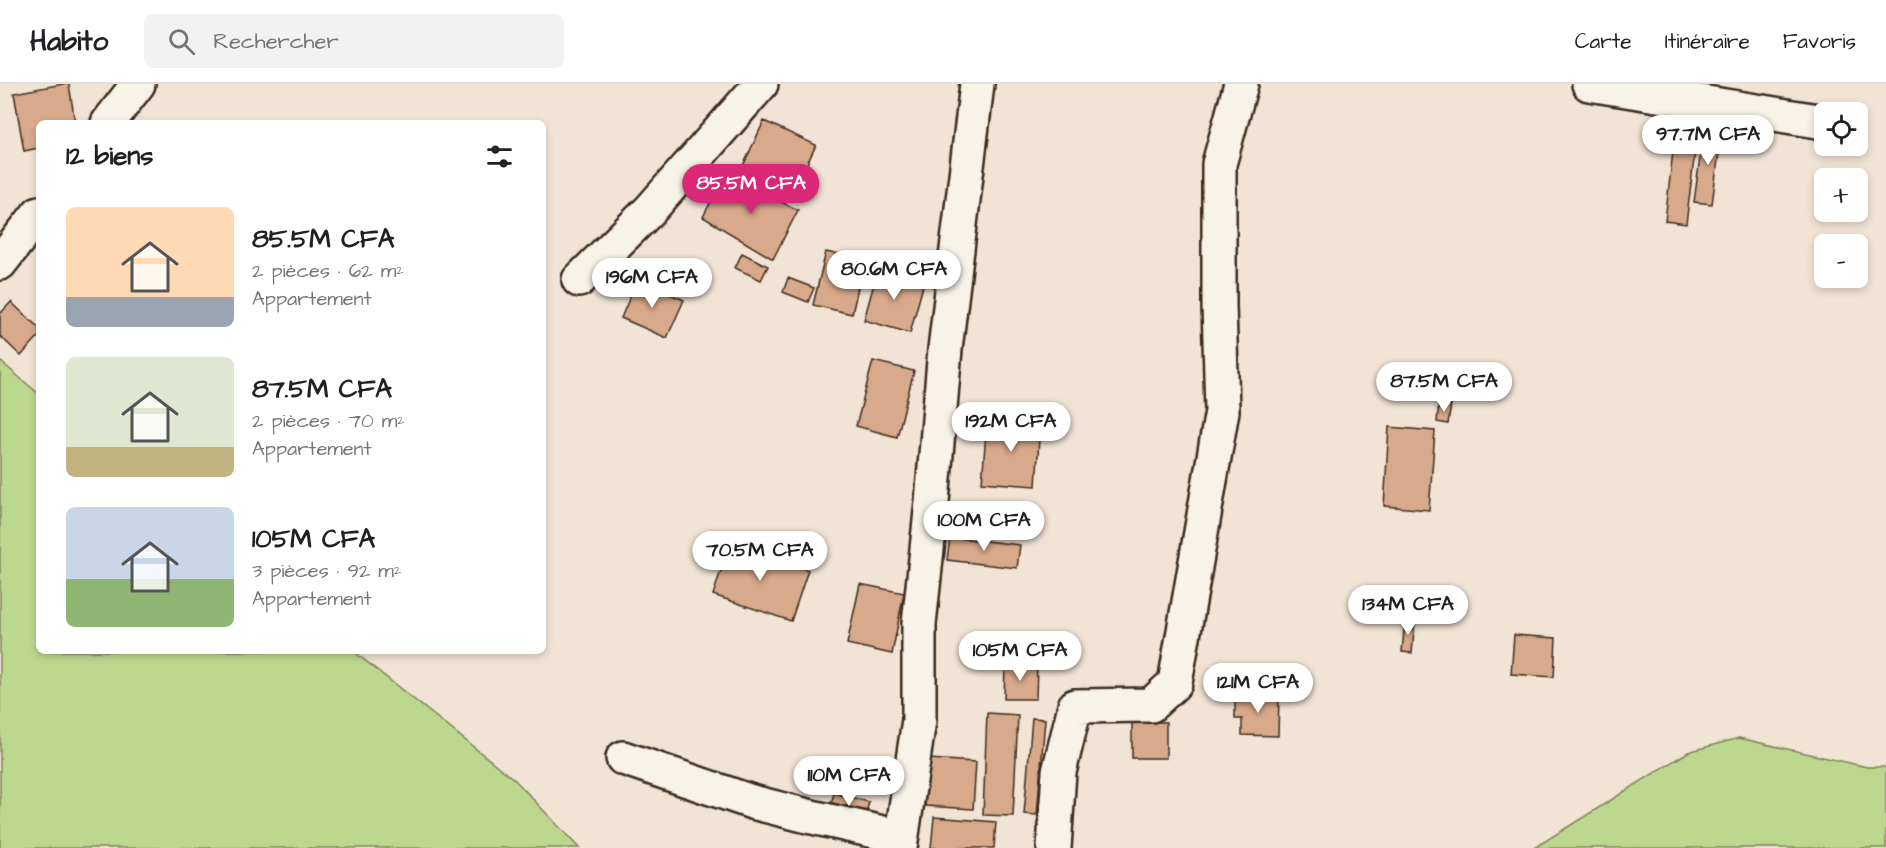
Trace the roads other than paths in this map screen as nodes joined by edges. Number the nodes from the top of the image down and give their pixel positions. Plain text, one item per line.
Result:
1 (138, 84) edge
2 (761, 84) edge
3 (978, 84) edge
4 (1241, 84) edge
5 (1589, 84) edge
6 (110, 120) edge
7 (1814, 120) edge
8 (36, 217) edge
9 (0, 263) edge
10 (579, 280) dead end
11 (623, 758) dead end
12 (901, 842) edge
13 (1054, 848) edge

1 - 6 street
2 - 10 street
3 - 12 street
4 - 13 street
5 - 7 street
8 - 9 street
11 - 12 street

